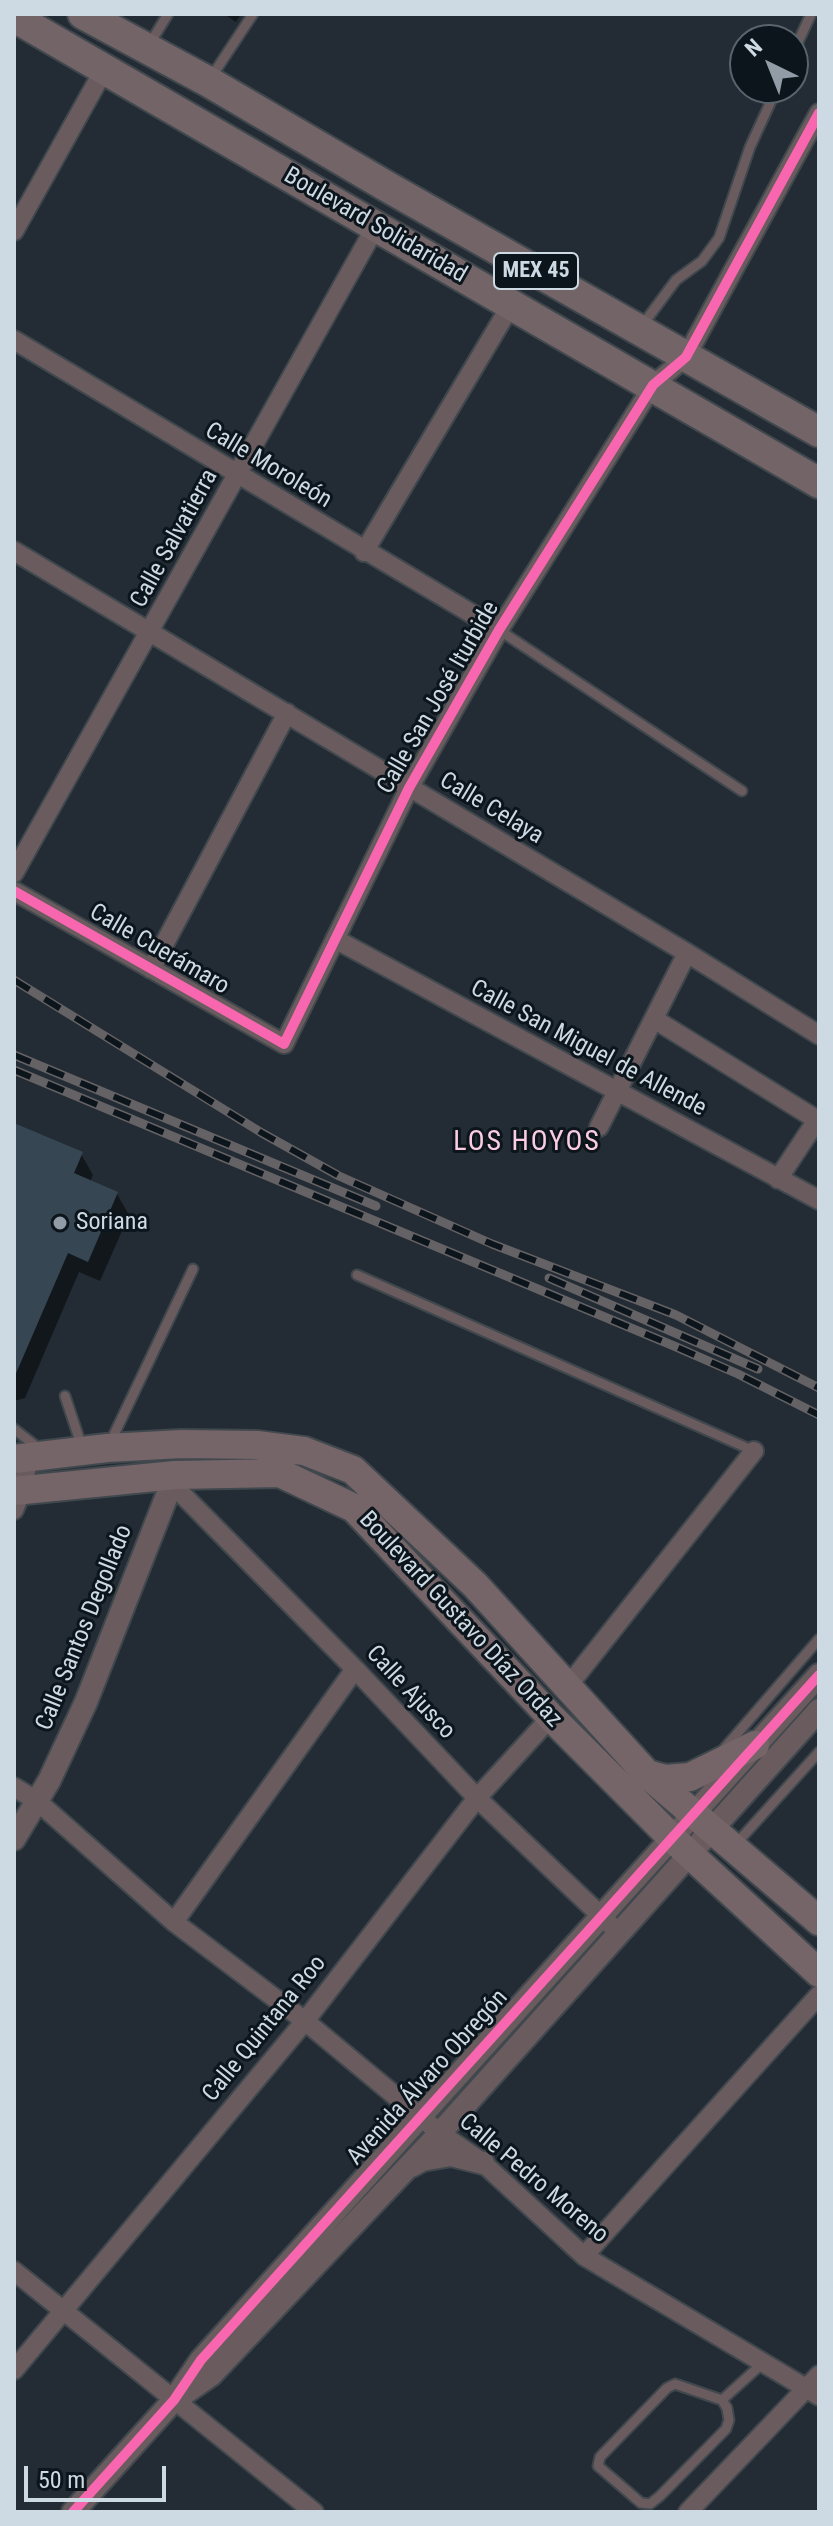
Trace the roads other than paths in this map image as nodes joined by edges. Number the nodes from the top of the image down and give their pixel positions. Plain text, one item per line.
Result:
1 (83, 14) edge
2 (168, 14) edge
3 (253, 14) edge
4 (14, 17) edge
5 (146, 50) junction
6 (105, 68) junction
7 (209, 82) junction
8 (770, 104) edge
9 (819, 113) edge
10 (185, 116) junction
11 (376, 226) junction
12 (14, 231) edge
13 (511, 305) junction
14 (639, 330) junction
15 (14, 340) edge
16 (686, 357) junction
17 (653, 385) junction
18 (819, 432) edge
19 (238, 475) junction
20 (819, 483) edge
21 (364, 552) junction
22 (15, 553) edge
23 (499, 630) junction
24 (151, 632) junction
25 (287, 713) junction
26 (409, 788) junction
27 (742, 791) dead end
28 (14, 873) edge
29 (14, 891) edge
30 (335, 939) junction
31 (687, 953) junction
32 (151, 969) junction
33 (654, 1019) junction
34 (819, 1035) edge
35 (284, 1044) joint
36 (617, 1092) junction
37 (818, 1121) edge
38 (599, 1127) dead end
39 (778, 1179) junction
40 (819, 1200) edge
41 (193, 1269) dead end
42 (357, 1275) dead end
43 (65, 1396) dead end
44 (14, 1429) edge
45 (95, 1449) junction
46 (754, 1451) joint
47 (30, 1457) edge
48 (173, 1479) junction
49 (17, 1497) edge
50 (819, 1639) edge
51 (355, 1669) junction
52 (819, 1675) edge
53 (568, 1686) junction
54 (819, 1710) edge
55 (551, 1717) junction
56 (755, 1745) junction
57 (819, 1752) edge
58 (705, 1771) junction
59 (647, 1774) junction
60 (14, 1787) edge
61 (477, 1798) junction
62 (37, 1801) junction
63 (703, 1822) junction
64 (14, 1839) edge
65 (680, 1846) junction
66 (733, 1848) junction
67 (819, 1921) edge
68 (174, 1922) junction
69 (610, 1924) junction
70 (819, 1973) edge
71 (819, 1995) edge
72 (305, 2021) junction
73 (420, 2116) junction
74 (440, 2133) junction
75 (483, 2163) junction
76 (407, 2169) junction
77 (584, 2256) junction
78 (14, 2271) edge
79 (62, 2310) junction
80 (764, 2362) junction
81 (14, 2370) edge
82 (815, 2386) edge
83 (174, 2400) junction
84 (722, 2400) junction
85 (73, 2512) edge
86 (314, 2512) edge
87 (688, 2512) edge

1 - 5 highway, Boulevard Solidaridad / MEX 45
2 - 5 lane
3 - 7 lane
4 - 6 highway, Boulevard Solidaridad / MEX 45
5 - 7 highway, Boulevard Solidaridad / MEX 45
6 - 10 highway, Boulevard Solidaridad / MEX 45
6 - 12 street
7 - 10 highway
7 - 14 highway, Boulevard Solidaridad / MEX 45
8 - 14 lane
9 - 16 street
10 - 11 highway, Boulevard Solidaridad / MEX 45
11 - 13 highway, Boulevard Solidaridad / MEX 45
11 - 19 street, Calle Salvatierra
13 - 17 highway, Boulevard Solidaridad / MEX 45
13 - 21 street
14 - 16 highway, Boulevard Solidaridad / MEX 45
15 - 19 street, Calle Moroleón
16 - 17 street, Calle San José Iturbide
16 - 18 highway, Boulevard Solidaridad / MEX 45
17 - 20 highway, Boulevard Solidaridad / MEX 45
17 - 23 street, Calle San José Iturbide
19 - 21 street, Calle Moroleón
19 - 24 street, Calle Salvatierra
21 - 23 street, Calle Moroleón
22 - 24 street, Calle Celaya
23 - 26 street, Calle San José Iturbide
23 - 27 lane
24 - 25 street, Calle Celaya
24 - 28 street, Calle Salvatierra
25 - 26 street, Calle Celaya
25 - 32 street
26 - 30 street, Calle San José Iturbide
26 - 31 street, Calle Celaya
29 - 32 street, Calle Cuerámaro
30 - 35 street, Calle San José Iturbide
30 - 36 street, Calle San Miguel de Allende
31 - 33 street
31 - 34 street, Calle Celaya
32 - 35 street, Calle Cuerámaro
33 - 36 street
33 - 37 street
36 - 38 street
36 - 39 street, Calle San Miguel de Allende
37 - 39 street
39 - 40 street, Calle San Miguel de Allende
41 - 45 lane
42 - 46 lane
43 - 45 lane
44 - 47 lane
45 - 47 main road, Boulevard Gustavo Díaz Ordaz
45 - 53 main road, Boulevard Gustavo Díaz Ordaz
46 - 53 street
47 - 49 street
48 - 49 main road, Boulevard Gustavo Díaz Ordaz
48 - 51 street, Calle Ajusco
48 - 55 main road, Boulevard Gustavo Díaz Ordaz
48 - 62 street, Calle Santos Degollado
50 - 58 lane
51 - 61 street, Calle Ajusco
51 - 68 street
52 - 56 street, Avenida Álvaro Obregón
53 - 59 main road, Boulevard Gustavo Díaz Ordaz
54 - 63 street, Avenida Álvaro Obregón
55 - 61 street, Calle Quintana Roo
55 - 65 main road, Boulevard Gustavo Díaz Ordaz
56 - 58 main road
56 - 63 street, Avenida Álvaro Obregón
57 - 66 lane
58 - 59 main road
59 - 63 main road, Boulevard Gustavo Díaz Ordaz
60 - 62 street, Calle Pedro Moreno
61 - 69 street, Calle Ajusco
61 - 72 street, Calle Quintana Roo
62 - 64 street, Calle Santos Degollado
62 - 68 street, Calle Pedro Moreno
63 - 65 street, Avenida Álvaro Obregón
63 - 66 main road, Boulevard Gustavo Díaz Ordaz
65 - 69 street, Avenida Álvaro Obregón
65 - 70 main road, Boulevard Gustavo Díaz Ordaz
66 - 67 main road, Boulevard Gustavo Díaz Ordaz
68 - 72 street, Calle Pedro Moreno
69 - 73 street, Avenida Álvaro Obregón
69 - 74 street, Avenida Álvaro Obregón
71 - 77 street
72 - 73 street, Calle Pedro Moreno
72 - 79 street, Calle Quintana Roo
73 - 74 street, Calle Pedro Moreno
73 - 83 street, Avenida Álvaro Obregón
74 - 75 street, Calle Pedro Moreno
74 - 76 street, Avenida Álvaro Obregón
75 - 76 street
75 - 77 street, Calle Pedro Moreno
76 - 83 street, Avenida Álvaro Obregón
77 - 80 street, Calle Pedro Moreno
78 - 79 street
79 - 81 street, Calle Quintana Roo
79 - 83 street
80 - 82 street, Calle Pedro Moreno
80 - 84 lane
82 - 87 street
83 - 85 street, Avenida Álvaro Obregón
83 - 86 street
84 - 84 lane

